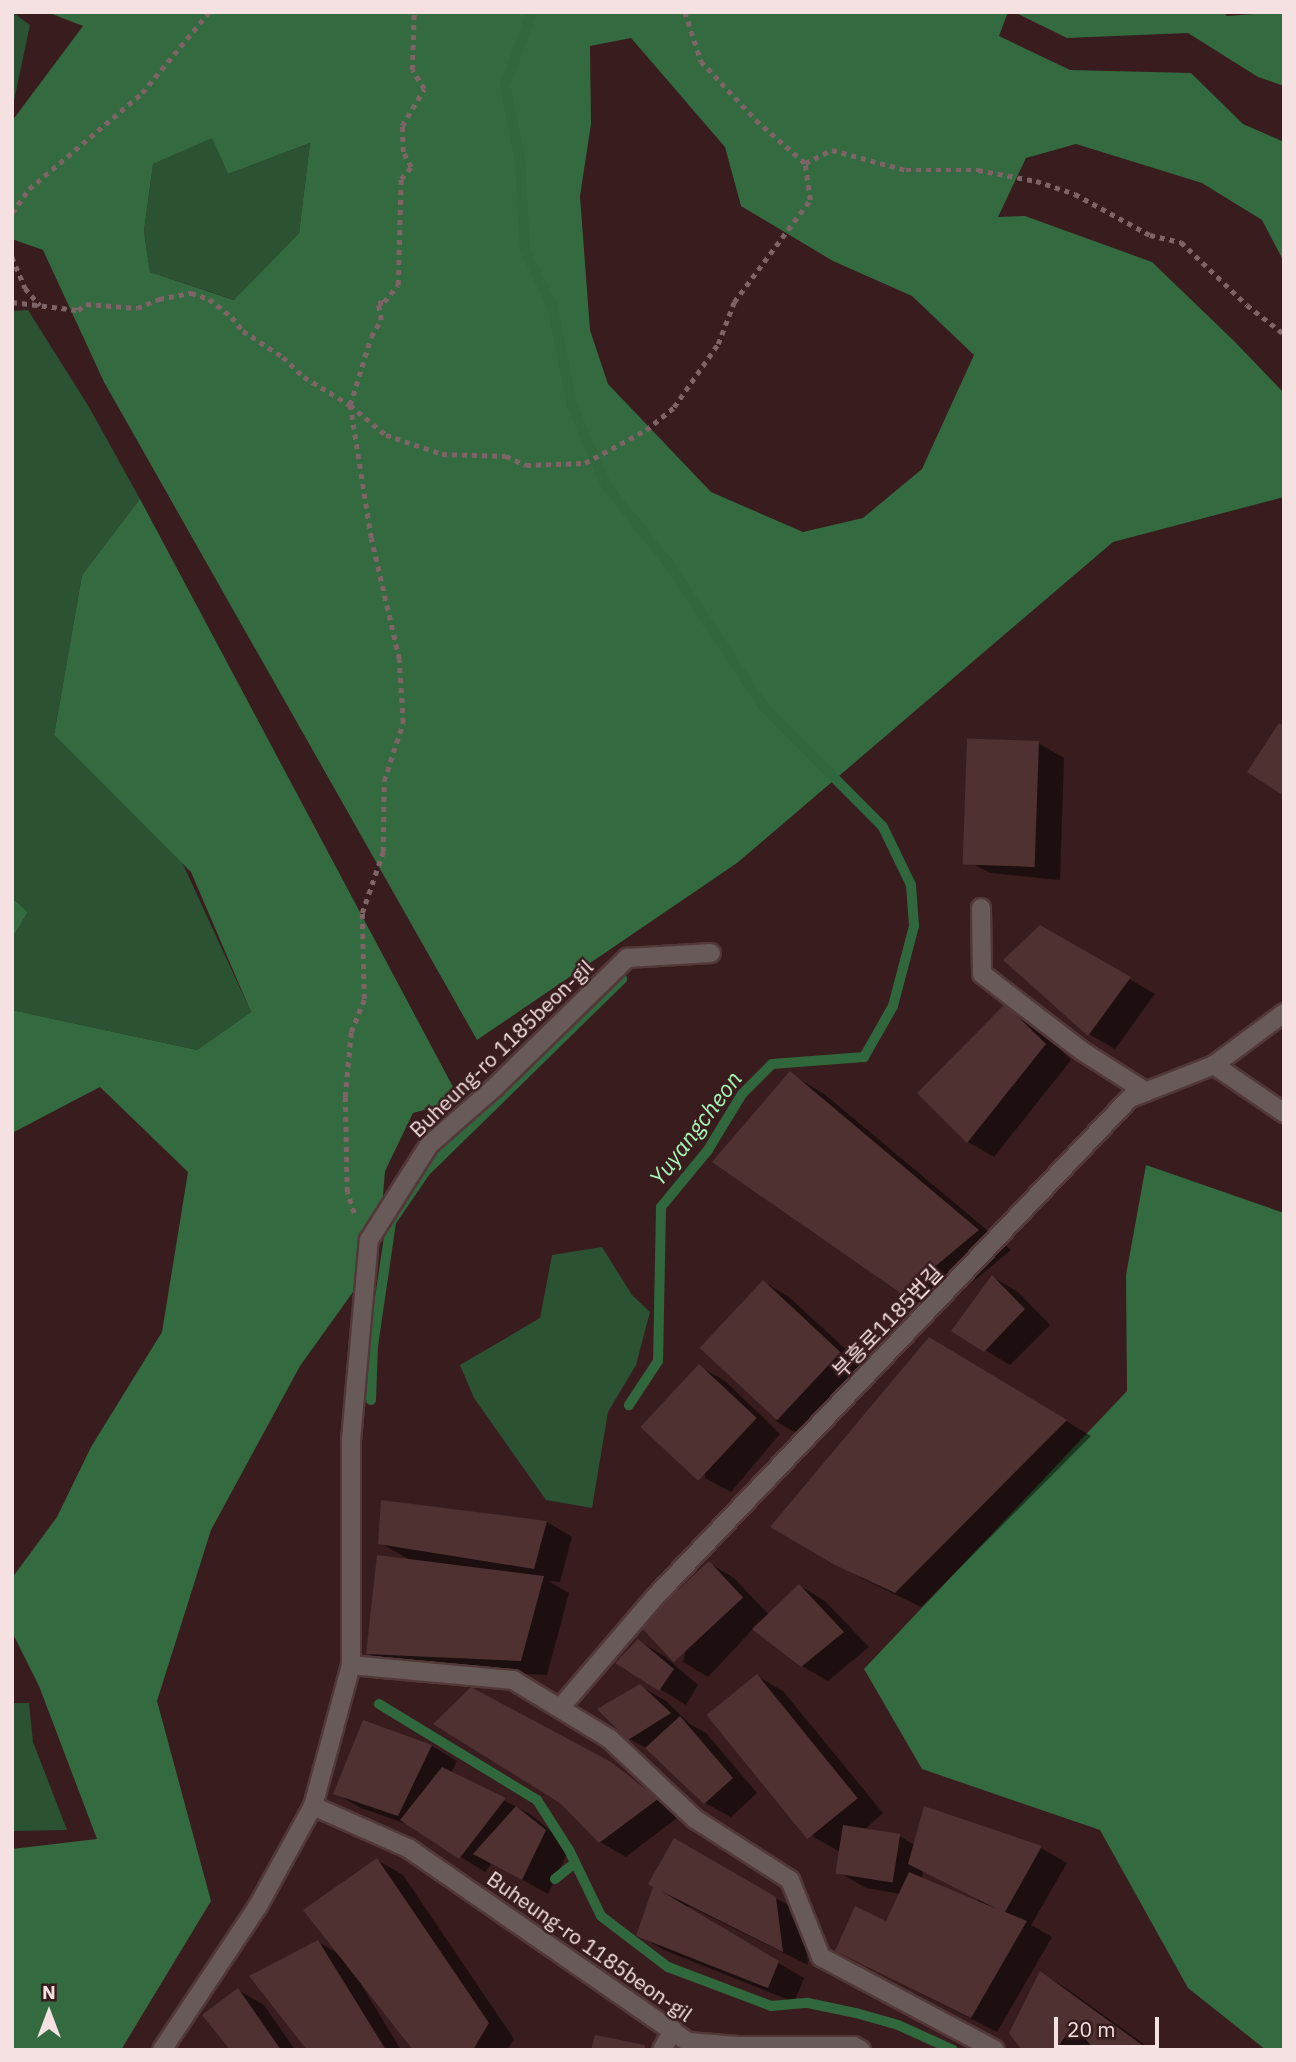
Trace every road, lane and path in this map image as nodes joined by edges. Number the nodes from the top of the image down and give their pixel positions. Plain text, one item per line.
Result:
1 (209, 12) edge
2 (414, 12) edge
3 (685, 12) edge
4 (805, 163) junction
5 (12, 212) edge
6 (12, 257) edge
7 (12, 302) edge
8 (41, 306) junction
9 (1284, 334) edge
10 (350, 405) junction
11 (981, 908) dead end
12 (711, 953) dead end
13 (1284, 1013) edge
14 (1214, 1065) junction
15 (1146, 1092) junction
16 (1284, 1113) edge
17 (368, 1245) junction
18 (351, 1665) junction
19 (559, 1708) junction
20 (313, 1806) junction
21 (673, 2031) junction
22 (162, 2050) edge
23 (662, 2050) edge
24 (861, 2050) edge
25 (995, 2050) edge

1 - 5 path
2 - 10 path
3 - 4 path
4 - 9 path
4 - 10 path
6 - 8 path
7 - 8 path
8 - 10 path
10 - 17 path
11 - 15 lane
12 - 17 lane, Buheung-ro 1185beon-gil
13 - 14 lane, 부흥로1185번길
14 - 15 lane, 부흥로1185번길
14 - 16 lane
15 - 19 lane, 부흥로1185번길
17 - 18 lane, Buheung-ro 1185beon-gil
18 - 19 lane
18 - 20 lane, Buheung-ro 1185beon-gil
19 - 25 lane
20 - 21 lane, Buheung-ro 1185beon-gil
20 - 22 lane, Buheung-ro 1185beon-gil
21 - 23 lane
21 - 24 lane, Buheung-ro 1185beon-gil

